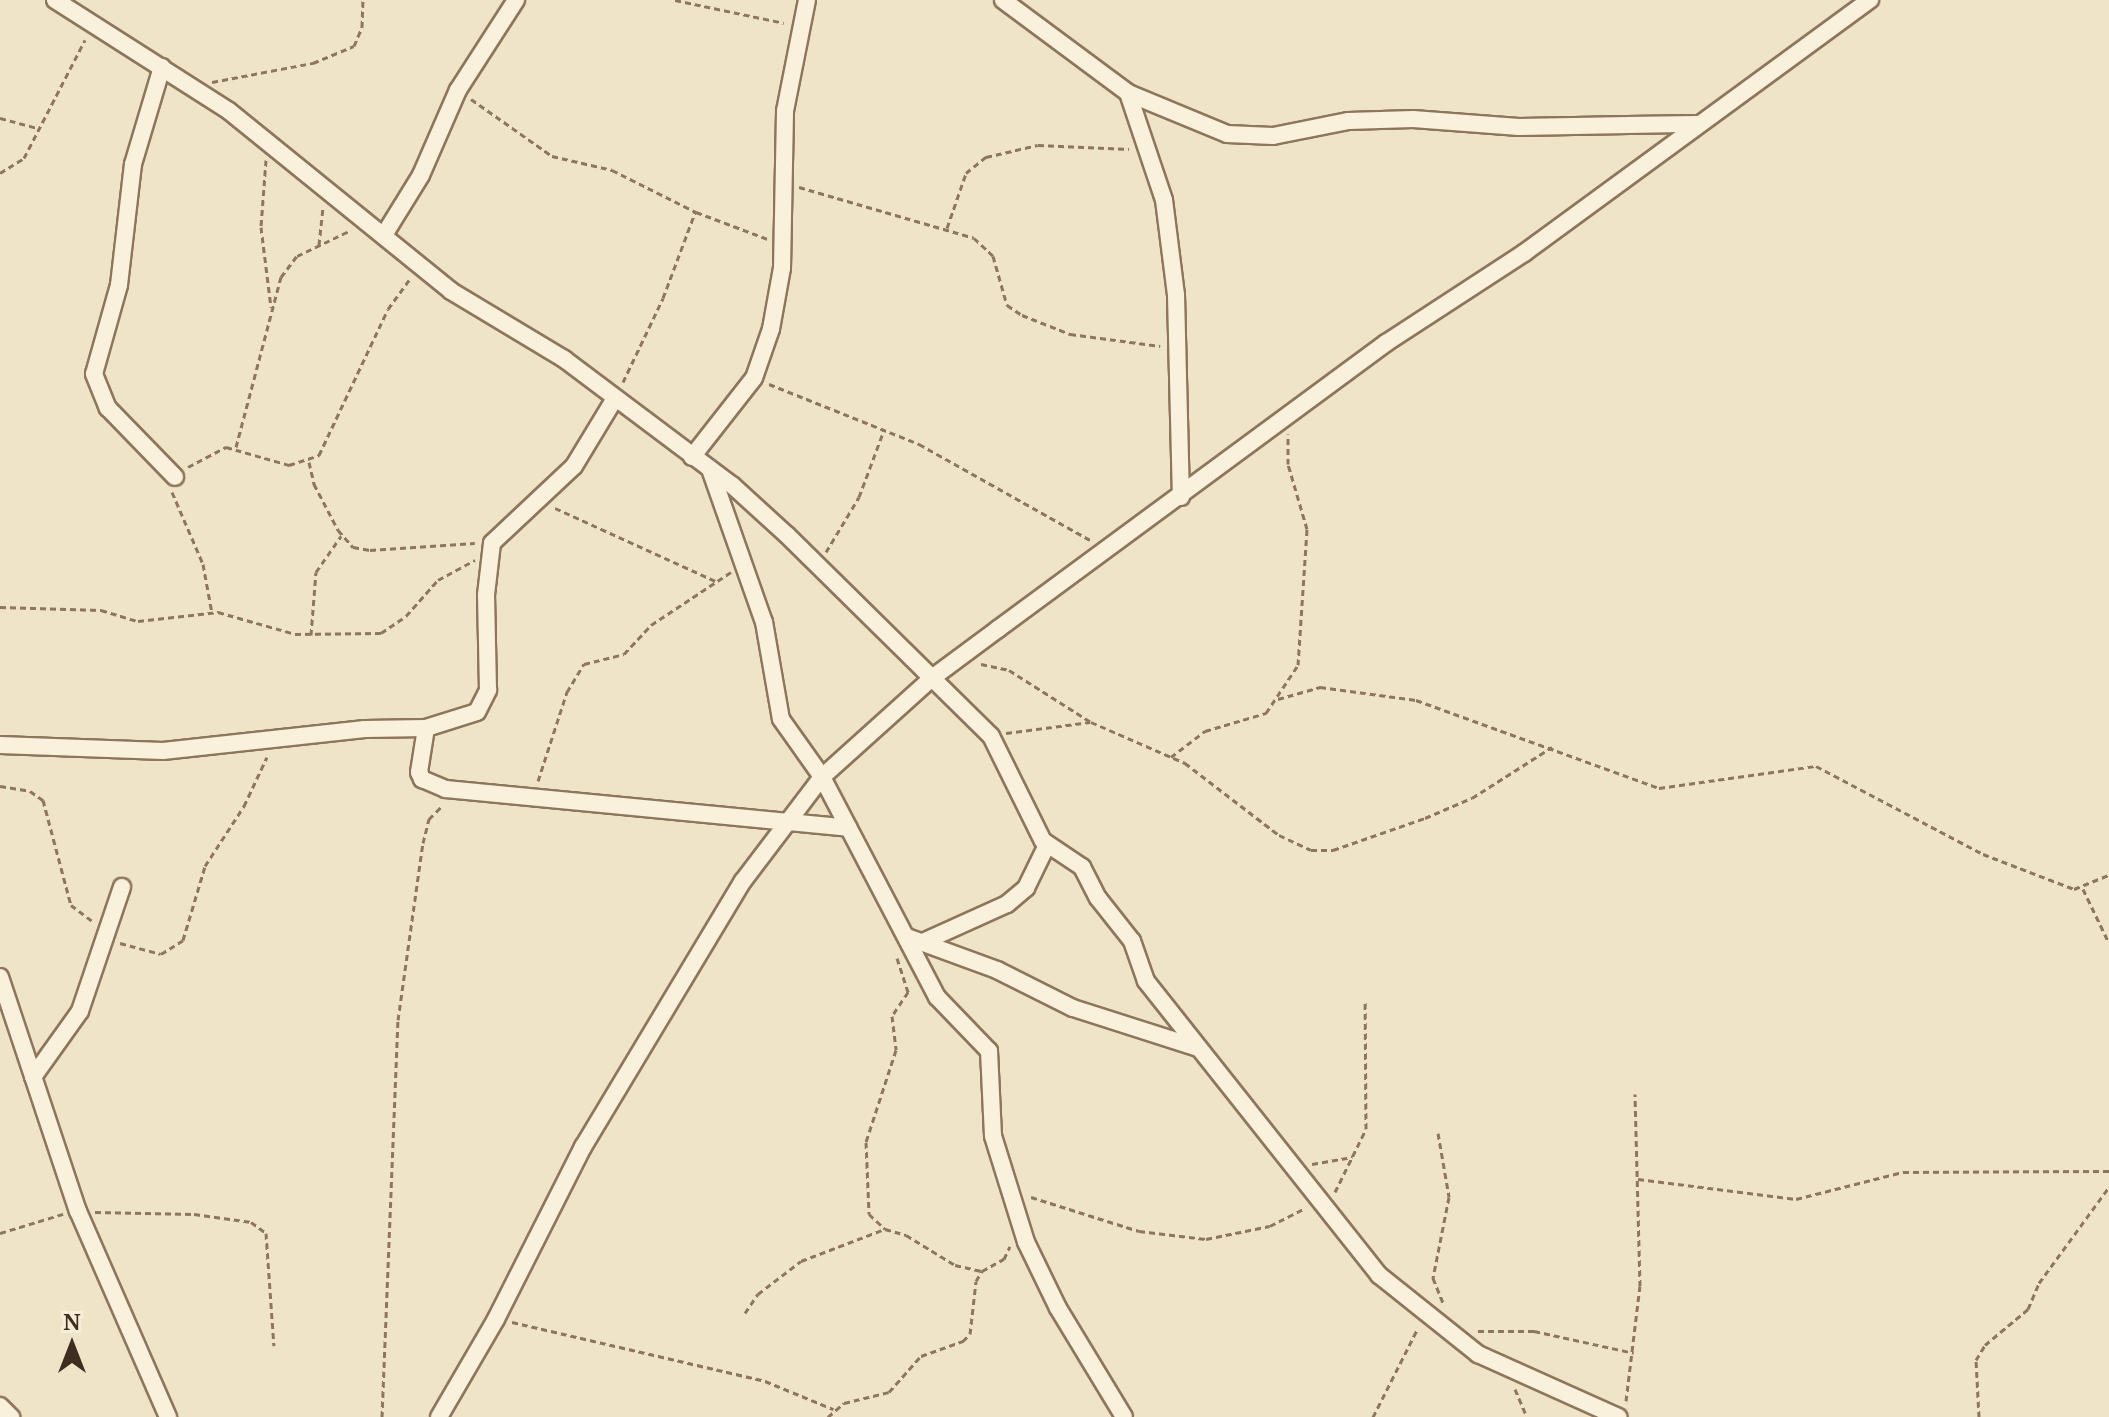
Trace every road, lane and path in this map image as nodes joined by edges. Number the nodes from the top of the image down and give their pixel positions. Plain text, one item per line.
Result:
1 (55, 0) edge
2 (363, 0) edge
3 (516, 0) edge
4 (675, 0) edge
5 (807, 0) edge
6 (1003, 0) edge
7 (1870, 0) edge
8 (93, 26) junction
9 (800, 26) junction
10 (162, 67) junction
11 (458, 90) junction
12 (199, 91) junction
13 (1128, 93) junction
14 (0, 118) edge
15 (1698, 124) junction
16 (38, 128) junction
17 (271, 145) junction
18 (1149, 151) junction
19 (0, 173) edge
20 (783, 182) junction
21 (326, 189) junction
22 (696, 212) junction
23 (369, 222) junction
24 (947, 228) junction
25 (384, 235) junction
26 (784, 241) junction
27 (318, 245) junction
28 (419, 266) junction
29 (271, 309) junction
30 (1179, 348) junction
31 (754, 378) junction
32 (614, 400) junction
33 (1286, 419) junction
34 (884, 428) junction
35 (236, 447) junction
36 (692, 457) junction
37 (309, 462) junction
38 (710, 469) junction
39 (175, 477) junction
40 (1181, 497) junction
41 (537, 499) junction
42 (341, 536) junction
43 (490, 548) junction
44 (1107, 549) junction
45 (741, 565) junction
46 (817, 565) junction
47 (716, 581) junction
48 (0, 607) edge
49 (212, 613) junction
50 (311, 635) junction
51 (958, 658) junction
52 (932, 678) junction
53 (1278, 699) junction
54 (1091, 722) junction
55 (426, 728) junction
56 (991, 736) junction
57 (277, 740) junction
58 (0, 745) edge
59 (1553, 746) junction
60 (1171, 757) junction
61 (822, 777) junction
62 (0, 786) edge
63 (471, 793) junction
64 (532, 799) junction
65 (783, 825) junction
66 (848, 828) junction
67 (1047, 845) junction
68 (2109, 875) edge
69 (122, 887) dead end
70 (2083, 889) junction
71 (108, 933) junction
72 (907, 937) junction
73 (925, 941) junction
74 (2109, 943) edge
75 (894, 949) dead end
76 (0, 977) edge
77 (1365, 1000) dead end
78 (1198, 1048) junction
79 (33, 1077) junction
80 (1635, 1094) dead end
81 (1438, 1133) dead end
82 (1353, 1157) junction
83 (1293, 1167) junction
84 (2109, 1171) edge
85 (1638, 1179) junction
86 (2109, 1187) edge
87 (1012, 1190) junction
88 (1324, 1206) junction
89 (78, 1211) junction
90 (885, 1229) junction
91 (0, 1233) edge
92 (1011, 1243) dead end
93 (982, 1271) junction
94 (1446, 1309) dead end
95 (745, 1313) dead end
96 (1425, 1314) junction
97 (496, 1319) junction
98 (1466, 1330) dead end
99 (274, 1346) dead end
100 (1634, 1353) junction
101 (1509, 1371) junction
102 (0, 1406) edge
103 (833, 1409) junction
104 (1622, 1411) edge
105 (11, 1417) edge
106 (167, 1417) edge
107 (382, 1417) edge
108 (439, 1417) edge
109 (828, 1417) edge
110 (1124, 1417) edge
111 (1373, 1417) edge
112 (1527, 1417) edge
113 (1979, 1417) edge

1 - 8 street
2 - 12 path
3 - 11 street
4 - 9 path
5 - 9 street
6 - 13 street
7 - 15 street
8 - 10 street
8 - 16 path
9 - 20 street
10 - 12 street
10 - 39 street
11 - 22 path
11 - 25 street
12 - 17 street
13 - 15 street
13 - 18 street
14 - 16 path
15 - 33 street
16 - 19 path
17 - 21 street
17 - 29 path
18 - 24 path
18 - 30 street
20 - 24 path
20 - 26 street
21 - 23 street
21 - 27 path
22 - 26 path
22 - 32 path
23 - 25 street
23 - 27 path
24 - 30 path
25 - 28 street
26 - 31 street
27 - 29 path
28 - 32 street
28 - 37 path
29 - 35 path
30 - 40 street
31 - 34 path
31 - 36 street
32 - 36 street
32 - 41 street
33 - 40 street
33 - 53 path
34 - 44 path
34 - 46 path
35 - 37 path
35 - 39 path
36 - 38 street
37 - 42 path
38 - 45 street
38 - 46 street
39 - 49 path
40 - 44 street
41 - 43 street
41 - 47 path
42 - 43 path
42 - 50 path
43 - 50 path
43 - 55 street
44 - 51 street
45 - 47 path
45 - 61 street
46 - 52 street
47 - 64 path
48 - 49 path
49 - 50 path
51 - 52 street
51 - 54 path
52 - 56 street
52 - 61 street
53 - 59 path
53 - 60 path
54 - 56 path
54 - 60 path
55 - 57 street
55 - 63 street
56 - 67 street
57 - 58 street
57 - 71 path
59 - 60 path
59 - 70 path
61 - 65 street
61 - 66 street
62 - 71 path
63 - 64 street
63 - 107 path
64 - 65 street
65 - 66 street
65 - 97 street
66 - 72 street
67 - 73 street
67 - 78 street
68 - 70 path
69 - 71 street
70 - 74 path
71 - 79 street
72 - 73 street
72 - 87 street
73 - 78 street
75 - 90 path
76 - 79 street
77 - 82 path
78 - 83 street
79 - 89 street
80 - 85 path
81 - 94 path
82 - 83 path
82 - 88 path
83 - 88 street
84 - 85 path
85 - 100 path
86 - 113 path
87 - 88 path
87 - 110 street
88 - 96 street
89 - 91 path
89 - 99 path
89 - 106 street
90 - 93 path
90 - 95 path
92 - 93 path
93 - 103 path
96 - 101 street
96 - 111 path
97 - 103 path
97 - 108 street
98 - 100 path
100 - 104 path
101 - 104 street
101 - 112 path
102 - 105 street
103 - 109 path

